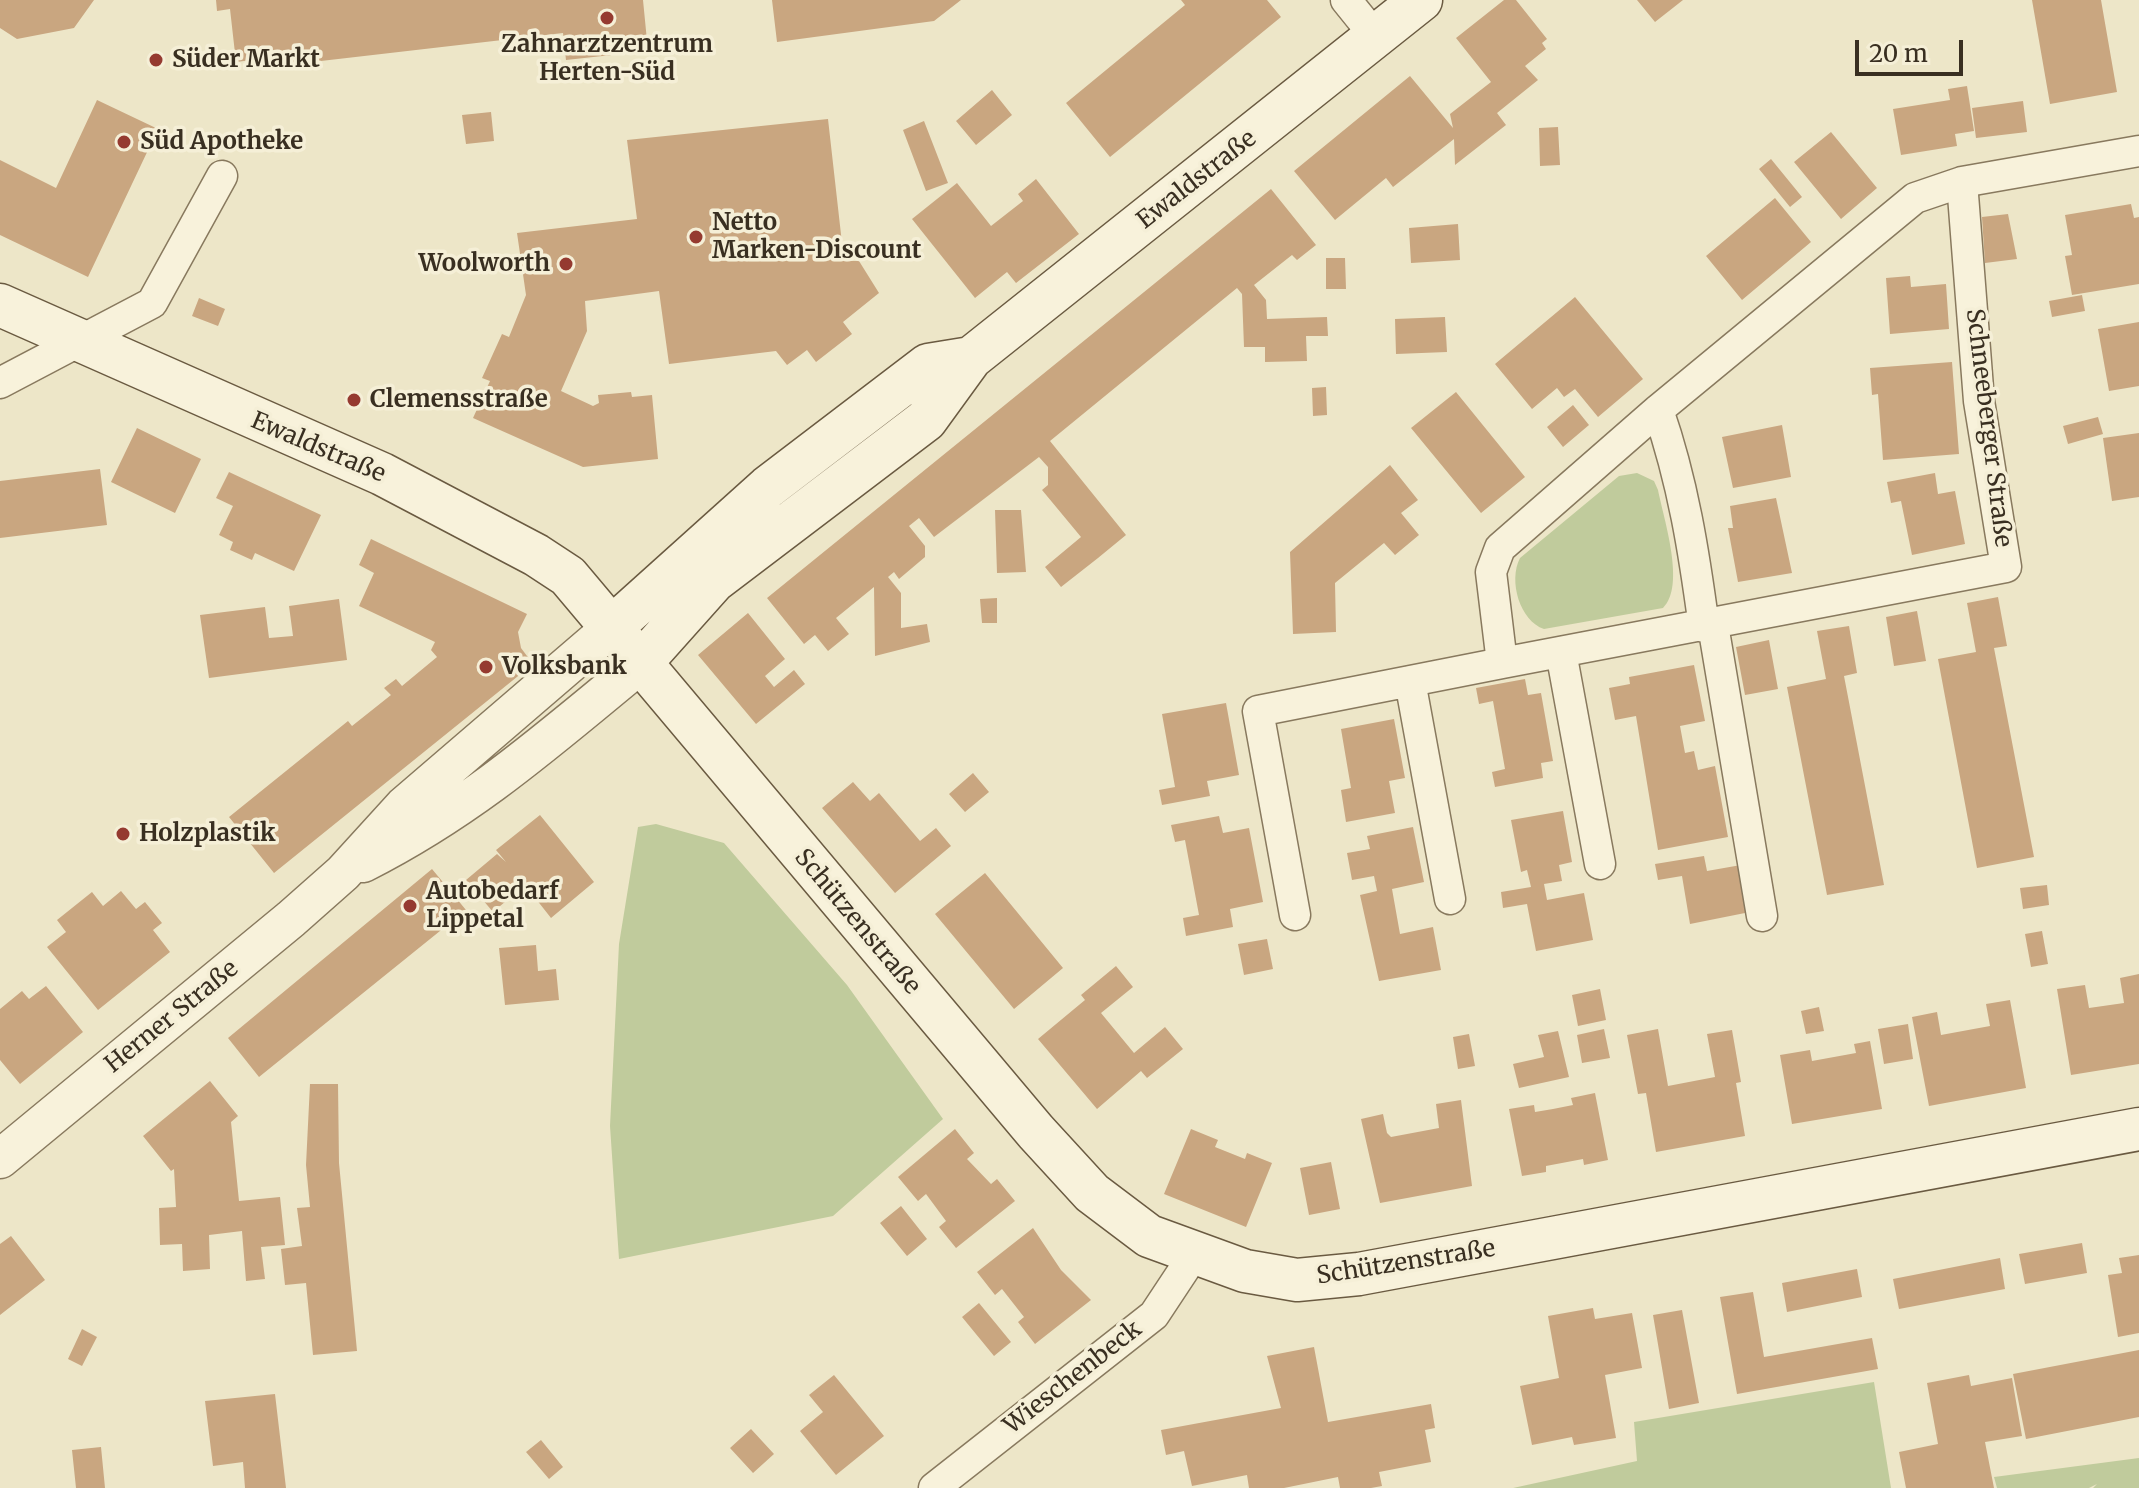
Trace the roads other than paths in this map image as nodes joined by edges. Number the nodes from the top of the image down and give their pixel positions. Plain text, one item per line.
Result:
1 (1346, 0) edge
2 (1421, 0) edge
3 (1375, 36) junction
4 (2139, 151) edge
5 (222, 176) dead end
6 (1962, 182) junction
7 (0, 305) edge
8 (77, 341) junction
9 (971, 358) junction
10 (0, 383) edge
11 (1658, 410) junction
12 (1708, 626) junction
13 (610, 629) junction
14 (1561, 652) junction
15 (1502, 663) junction
16 (639, 665) junction
17 (1410, 681) junction
18 (1600, 864) dead end
19 (343, 873) junction
20 (1450, 899) dead end
21 (1295, 915) dead end
22 (1762, 916) dead end
23 (2139, 1129) edge
24 (0, 1159) edge
25 (1195, 1253) junction
26 (934, 1488) edge

1 - 3 street
2 - 3 main road, Ewaldstraße
3 - 9 main road, Ewaldstraße
4 - 6 street
5 - 8 street
6 - 11 street
6 - 12 street, Schneeberger Straße
7 - 8 main road, Ewaldstraße
8 - 10 street
8 - 13 main road, Ewaldstraße
9 - 13 main road, Ewaldstraße
9 - 16 main road, Ewaldstraße
11 - 12 street
11 - 15 street
12 - 14 street, Schneeberger Straße
12 - 22 street
13 - 16 main road, Ewaldstraße
13 - 19 street, Herner Straße
14 - 15 street, Schneeberger Straße
14 - 18 street
15 - 17 street, Schneeberger Straße
16 - 19 street, Herner Straße
16 - 25 main road, Schützenstraße
17 - 20 street
17 - 21 street, Schneeberger Straße
19 - 24 street, Herner Straße
23 - 25 main road, Schützenstraße
25 - 26 street, Wieschenbeck

